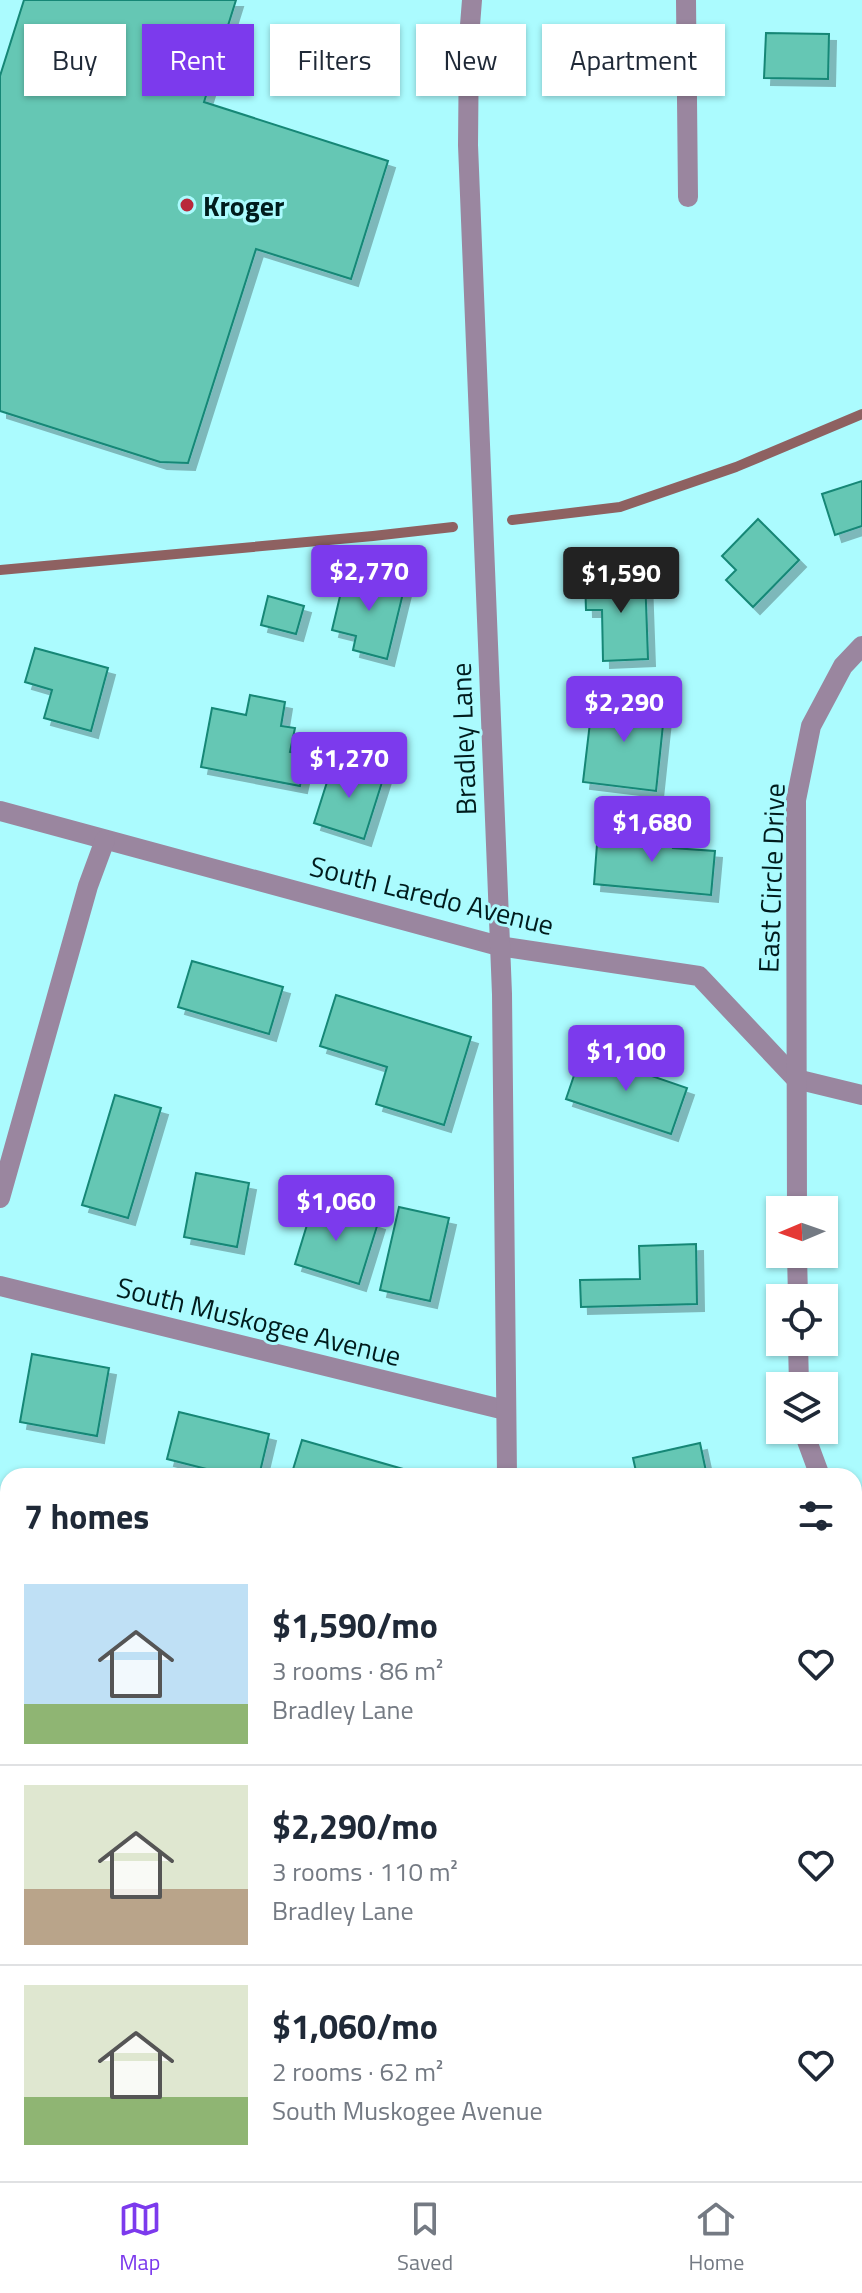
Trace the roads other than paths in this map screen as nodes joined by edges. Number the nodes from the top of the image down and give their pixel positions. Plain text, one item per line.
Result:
1 (472, 0) edge
2 (686, 0) edge
3 (688, 197) dead end
4 (862, 646) edge
5 (0, 811) edge
6 (105, 840) junction
7 (499, 946) junction
8 (796, 1079) junction
9 (862, 1095) edge
10 (797, 1196) edge
11 (0, 1198) edge
12 (0, 1286) edge
13 (505, 1410) junction
14 (808, 1444) edge
15 (507, 1468) edge
16 (817, 1468) edge

1 - 7 street, Bradley Lane
2 - 3 street
4 - 8 street, East Circle Drive
5 - 6 street, South Laredo Avenue
6 - 7 street, South Laredo Avenue
6 - 11 street
7 - 8 street, South Laredo Avenue
7 - 13 street, Bradley Lane
8 - 9 street
8 - 10 street, East Circle Drive
12 - 13 street, South Muskogee Avenue
13 - 15 street, Bradley Lane
14 - 16 street

